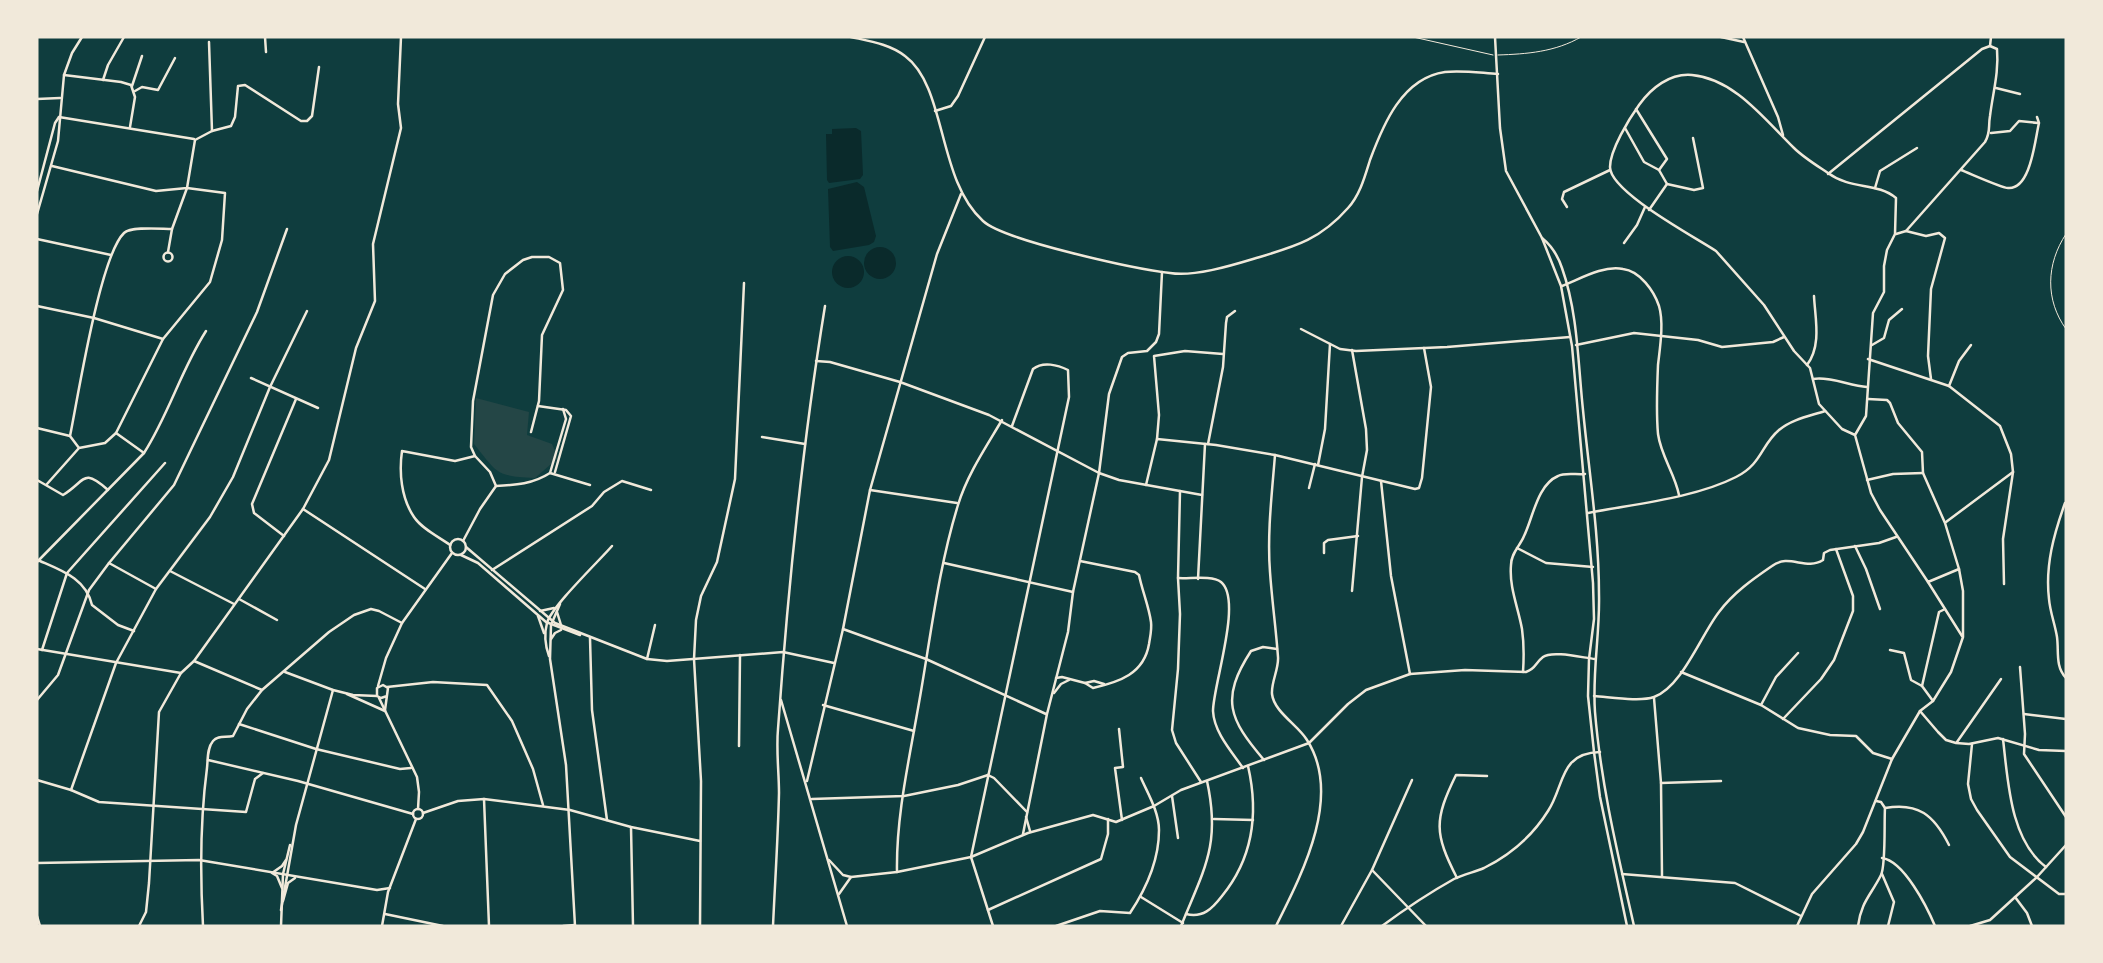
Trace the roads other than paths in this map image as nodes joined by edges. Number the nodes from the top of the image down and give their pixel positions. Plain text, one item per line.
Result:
1 (82, 37) edge
2 (124, 37) edge
3 (265, 37) edge
4 (401, 37) edge
5 (851, 37) edge
6 (985, 37) edge
7 (1413, 37) edge
8 (1494, 37) edge
9 (1581, 37) edge
10 (1721, 37) edge
11 (1743, 37) edge
12 (1991, 37) edge
13 (209, 42) dead end
14 (1744, 42) junction
15 (1990, 46) junction
16 (267, 52) dead end
17 (1495, 55) junction
18 (142, 56) dead end
19 (175, 58) dead end
20 (319, 67) dead end
21 (1498, 74) junction
22 (64, 75) junction
23 (103, 80) junction
24 (132, 86) junction
25 (1995, 87) junction
26 (135, 91) junction
27 (2020, 94) dead end
28 (60, 98) junction
29 (37, 99) edge
30 (1636, 109) junction
31 (935, 111) junction
32 (59, 117) junction
33 (2036, 117) dead end
34 (2039, 122) junction
35 (130, 127) junction
36 (1625, 128) junction
37 (212, 131) junction
38 (1991, 134) junction
39 (1783, 135) junction
40 (1693, 138) dead end
41 (195, 140) junction
42 (1917, 148) dead end
43 (52, 166) junction
44 (1610, 170) junction
45 (1659, 170) junction
46 (1961, 170) junction
47 (1828, 174) junction
48 (1667, 184) junction
49 (187, 188) junction
50 (1875, 188) junction
51 (37, 191) edge
52 (961, 194) junction
53 (1567, 207) dead end
54 (1645, 207) junction
55 (1650, 210) junction
56 (37, 214) edge
57 (172, 229) junction
58 (287, 229) dead end
59 (1906, 231) junction
60 (1895, 234) junction
61 (2066, 234) edge
62 (1542, 238) junction
63 (37, 239) edge
64 (1624, 243) dead end
65 (168, 252) dead end
66 (111, 255) junction
67 (1162, 272) junction
68 (744, 283) dead end
69 (1567, 284) junction
70 (1562, 286) junction
71 (1814, 296) dead end
72 (37, 306) edge
73 (825, 306) dead end
74 (1902, 309) dead end
75 (307, 311) dead end
76 (1235, 311) dead end
77 (94, 318) junction
78 (1301, 329) dead end
79 (2066, 329) edge
80 (206, 331) dead end
81 (1570, 337) junction
82 (1661, 337) junction
83 (1784, 337) junction
84 (163, 339) junction
85 (1330, 344) junction
86 (1576, 345) junction
87 (1872, 345) junction
88 (1971, 345) dead end
89 (1424, 348) junction
90 (1352, 350) junction
91 (1223, 354) junction
92 (1868, 359) junction
93 (816, 361) junction
94 (1807, 365) junction
95 (251, 377) dead end
96 (1812, 379) junction
97 (1931, 379) junction
98 (900, 382) junction
99 (1949, 386) junction
100 (270, 387) junction
101 (1867, 387) junction
102 (296, 399) junction
103 (1867, 399) junction
104 (538, 406) junction
105 (318, 408) dead end
106 (1825, 411) junction
107 (1002, 421) junction
108 (1012, 426) junction
109 (37, 428) edge
110 (531, 432) dead end
111 (116, 433) junction
112 (1856, 435) junction
113 (69, 436) junction
114 (762, 437) dead end
115 (1157, 439) junction
116 (805, 444) junction
117 (1207, 444) junction
118 (79, 448) junction
119 (1057, 450) junction
120 (144, 453) junction
121 (1275, 455) junction
122 (475, 456) junction
123 (165, 463) dead end
124 (1317, 465) junction
125 (2013, 472) junction
126 (552, 473) junction
127 (1099, 473) junction
128 (1923, 473) junction
129 (1585, 474) junction
130 (1362, 477) junction
131 (37, 480) edge
132 (1867, 480) junction
133 (1381, 481) junction
134 (47, 484) junction
135 (590, 485) dead end
136 (1146, 485) junction
137 (496, 486) junction
138 (1309, 488) dead end
139 (651, 490) dead end
140 (870, 490) junction
141 (108, 491) junction
142 (1180, 491) junction
143 (1202, 495) junction
144 (1678, 495) junction
145 (958, 503) junction
146 (2065, 503) edge
147 (303, 509) junction
148 (1594, 512) junction
149 (1588, 513) junction
150 (1945, 523) junction
151 (284, 536) junction
152 (1358, 536) junction
153 (1896, 537) junction
154 (463, 541) junction
155 (450, 545) junction
156 (612, 546) dead end
157 (1855, 546) junction
158 (466, 547) junction
159 (1517, 548) junction
160 (1836, 549) junction
161 (453, 553) junction
162 (1324, 554) dead end
163 (461, 555) junction
164 (38, 561) edge
165 (1080, 561) junction
166 (944, 563) junction
167 (109, 564) junction
168 (1593, 567) junction
169 (1959, 569) junction
170 (492, 570) junction
171 (170, 571) junction
172 (67, 573) junction
173 (1178, 578) junction
174 (1198, 579) junction
175 (1928, 582) junction
176 (1030, 583) junction
177 (2004, 584) dead end
178 (156, 589) junction
179 (89, 590) junction
180 (425, 590) junction
181 (1352, 591) dead end
182 (1073, 593) junction
183 (239, 599) junction
184 (234, 604) junction
185 (1880, 609) dead end
186 (1945, 609) junction
187 (556, 610) junction
188 (539, 611) junction
189 (538, 616) junction
190 (277, 620) dead end
191 (550, 621) junction
192 (402, 623) junction
193 (561, 625) junction
194 (655, 625) dead end
195 (842, 629) junction
196 (565, 630) junction
197 (134, 631) junction
198 (545, 637) junction
199 (1963, 637) junction
200 (590, 638) junction
201 (550, 642) junction
202 (1277, 649) junction
203 (39, 650) edge
204 (1890, 650) dead end
205 (783, 652) junction
206 (1798, 653) dead end
207 (740, 655) junction
208 (66, 656) junction
209 (550, 659) junction
210 (647, 659) junction
211 (694, 659) junction
212 (926, 659) junction
213 (1589, 659) junction
214 (1595, 659) junction
215 (194, 661) junction
216 (116, 663) junction
217 (834, 663) junction
218 (2020, 667) dead end
219 (285, 672) junction
220 (1059, 672) junction
221 (1523, 672) junction
222 (1681, 672) junction
223 (181, 673) junction
224 (1410, 674) junction
225 (1062, 677) junction
226 (381, 678) junction
227 (1056, 678) junction
228 (2066, 678) edge
229 (2001, 679) dead end
230 (1069, 680) junction
231 (1063, 682) junction
232 (1085, 683) junction
233 (1104, 684) junction
234 (386, 686) junction
235 (1922, 686) junction
236 (378, 687) junction
237 (400, 687) junction
238 (262, 690) junction
239 (333, 690) junction
240 (344, 693) junction
241 (1054, 693) junction
242 (365, 695) junction
243 (388, 695) junction
244 (1007, 695) junction
245 (1594, 696) junction
246 (378, 697) junction
247 (1654, 697) junction
248 (37, 700) edge
249 (781, 700) junction
250 (1933, 701) junction
251 (823, 705) junction
252 (1761, 705) junction
253 (386, 711) junction
254 (1920, 711) junction
255 (1048, 714) junction
256 (2023, 714) junction
257 (2066, 719) edge
258 (1783, 720) junction
259 (239, 724) junction
260 (1119, 729) dead end
261 (914, 731) junction
262 (2003, 739) junction
263 (1309, 743) junction
264 (1956, 743) junction
265 (1972, 744) junction
266 (739, 746) dead end
267 (2024, 746) junction
268 (316, 749) junction
269 (1600, 751) junction
270 (2066, 751) edge
271 (1594, 752) junction
272 (1892, 759) junction
273 (208, 760) junction
274 (1264, 760) junction
275 (1248, 766) junction
276 (411, 768) junction
277 (1243, 768) junction
278 (263, 773) junction
279 (988, 775) junction
280 (1487, 775) dead end
281 (1141, 778) dead end
282 (37, 780) edge
283 (1207, 780) junction
284 (1412, 780) dead end
285 (807, 781) junction
286 (1721, 781) dead end
287 (1201, 782) junction
288 (1661, 783) junction
289 (307, 785) junction
290 (71, 790) junction
291 (904, 796) junction
292 (1172, 796) junction
293 (484, 799) junction
294 (812, 799) junction
295 (1875, 801) junction
296 (155, 805) junction
297 (542, 805) junction
298 (1154, 806) junction
299 (203, 807) junction
300 (1885, 807) junction
301 (418, 809) junction
302 (570, 810) junction
303 (1027, 812) junction
304 (423, 813) junction
305 (412, 814) junction
306 (1026, 817) junction
307 (2066, 817) edge
308 (416, 819) junction
309 (1213, 819) junction
310 (607, 820) junction
311 (1108, 820) junction
312 (1122, 820) junction
313 (1253, 820) junction
314 (296, 825) junction
315 (631, 827) junction
316 (1030, 832) junction
317 (1023, 835) junction
318 (1178, 838) dead end
319 (700, 841) junction
320 (1949, 845) dead end
321 (2066, 845) edge
322 (971, 857) junction
323 (1882, 858) junction
324 (200, 860) junction
325 (286, 860) junction
326 (829, 860) junction
327 (149, 862) junction
328 (37, 863) edge
329 (2046, 867) junction
330 (1372, 870) junction
331 (897, 872) junction
332 (272, 873) junction
333 (1622, 874) junction
334 (1882, 874) junction
335 (285, 875) junction
336 (1662, 876) junction
337 (298, 877) junction
338 (851, 877) junction
339 (2038, 877) junction
340 (1457, 878) junction
341 (390, 887) junction
342 (282, 889) junction
343 (377, 890) junction
344 (2066, 894) edge
345 (838, 895) junction
346 (1140, 897) junction
347 (2015, 897) junction
348 (388, 898) junction
349 (283, 901) junction
350 (1409, 906) junction
351 (281, 910) junction
352 (988, 910) junction
353 (385, 914) junction
354 (1186, 915) junction
355 (37, 916) edge
356 (1801, 916) junction
357 (1182, 924) edge
358 (40, 926) edge
359 (139, 926) edge
360 (203, 926) edge
361 (281, 926) edge
362 (382, 926) edge
363 (443, 926) edge
364 (489, 926) edge
365 (563, 926) edge
366 (575, 926) edge
367 (633, 926) edge
368 (700, 926) edge
369 (773, 926) edge
370 (847, 926) edge
371 (992, 926) edge
372 (1056, 926) edge
373 (1276, 926) edge
374 (1341, 926) edge
375 (1382, 926) edge
376 (1426, 926) edge
377 (1627, 926) edge
378 (1634, 926) edge
379 (1797, 926) edge
380 (1858, 926) edge
381 (1888, 926) edge
382 (1935, 926) edge
383 (1970, 926) edge
384 (2032, 926) edge

1 - 22 street
2 - 23 street
3 - 16 street
4 - 147 street
5 - 31 street
6 - 31 street
7 - 17 lane
8 - 17 street
9 - 17 lane
10 - 14 street
11 - 14 street
12 - 15 street
13 - 37 street
14 - 39 street
15 - 25 street
15 - 47 street
17 - 21 street
18 - 24 street
19 - 26 street
20 - 37 street
21 - 62 street
21 - 67 street
22 - 23 street
22 - 28 street
23 - 24 street
24 - 26 street
25 - 27 street
25 - 38 street
26 - 35 street
28 - 29 street
28 - 32 street
30 - 36 street
30 - 39 street
30 - 45 street
31 - 52 street
32 - 35 street
32 - 43 street
32 - 51 street
33 - 34 street
34 - 38 street
34 - 46 street
35 - 41 street
36 - 44 street
36 - 45 street
37 - 41 street
38 - 46 street
39 - 47 street
40 - 48 street
41 - 49 street
42 - 50 street
43 - 49 street
43 - 56 street
44 - 53 street
44 - 54 street
45 - 48 street
46 - 59 street
47 - 50 street
48 - 55 street
49 - 57 street
49 - 84 street
50 - 60 street
52 - 67 street
52 - 98 street
54 - 55 street
54 - 64 street
55 - 83 street
57 - 65 street
57 - 66 street
58 - 167 street
59 - 60 street
59 - 97 street
60 - 87 street
61 - 79 lane
62 - 69 street
62 - 70 street
63 - 66 street
66 - 77 street
67 - 127 street
68 - 211 street
69 - 70 street
69 - 82 street
69 - 86 street
70 - 81 street
71 - 94 street
72 - 77 street
73 - 93 street
74 - 87 street
75 - 100 street
76 - 91 street
77 - 84 street
77 - 113 street
78 - 85 street
80 - 120 street
81 - 89 street
81 - 129 street
82 - 83 street
82 - 86 street
82 - 144 street
83 - 94 street
84 - 111 street
85 - 90 street
85 - 124 street
86 - 148 street
87 - 92 street
88 - 99 street
89 - 90 street
89 - 133 street
90 - 130 street
91 - 115 street
91 - 117 street
92 - 97 street
92 - 101 street
93 - 98 street
93 - 116 street
94 - 96 street
95 - 100 street
96 - 101 street
96 - 106 street
97 - 99 street
98 - 107 street
98 - 140 street
99 - 125 street
100 - 102 street
100 - 171 street
101 - 103 street
102 - 105 street
102 - 151 street
103 - 112 street
103 - 128 street
104 - 110 street
104 - 122 street
104 - 126 street
106 - 112 street
106 - 144 street
107 - 108 street
107 - 145 street
108 - 119 street
108 - 119 street
109 - 113 street
111 - 118 street
111 - 120 street
112 - 132 street
113 - 118 street
114 - 116 street
115 - 117 street
115 - 136 street
116 - 205 street
117 - 121 street
117 - 143 street
118 - 134 street
119 - 127 street
119 - 176 street
120 - 141 street
121 - 124 street
121 - 202 street
122 - 137 street
122 - 155 street
123 - 172 street
124 - 130 street
124 - 138 street
125 - 150 street
125 - 177 street
126 - 135 street
126 - 137 street
127 - 136 street
127 - 165 street
128 - 132 street
128 - 150 street
129 - 149 street
129 - 159 street
130 - 133 street
130 - 152 street
131 - 134 street
132 - 153 street
133 - 224 street
134 - 141 street
136 - 142 street
137 - 154 street
139 - 170 street
140 - 145 street
140 - 195 street
141 - 164 street
142 - 143 street
142 - 173 street
143 - 174 street
144 - 148 street
145 - 166 street
146 - 228 street
147 - 151 street
147 - 180 street
148 - 149 street
148 - 214 street
149 - 168 street
150 - 169 street
151 - 183 street
152 - 162 street
152 - 181 street
153 - 157 street
153 - 175 street
154 - 155 street
154 - 158 street
155 - 161 street
156 - 187 street
157 - 160 street
157 - 185 street
158 - 163 street
158 - 170 street
159 - 168 street
159 - 221 street
160 - 222 street
160 - 258 street
161 - 163 street
161 - 180 street
163 - 189 street
164 - 172 street
165 - 182 street
165 - 233 street
166 - 176 street
166 - 212 street
167 - 178 street
167 - 179 street
168 - 213 street
169 - 175 street
169 - 199 street
170 - 188 street
171 - 178 street
171 - 184 street
172 - 179 street
172 - 203 street
173 - 174 street
173 - 287 street
174 - 277 street
175 - 186 street
176 - 182 street
176 - 244 street
178 - 197 street
179 - 197 street
179 - 208 street
180 - 192 street
182 - 220 street
183 - 184 street
183 - 190 street
184 - 215 street
186 - 199 street
186 - 235 street
187 - 188 street
187 - 191 street
187 - 193 street
188 - 191 street
189 - 191 street
189 - 198 street
191 - 193 street
191 - 196 street
191 - 198 street
191 - 201 street
192 - 219 street
192 - 226 street
193 - 200 street
194 - 210 street
195 - 212 street
195 - 217 street
196 - 200 street
196 - 201 street
197 - 216 street
198 - 209 street
199 - 250 street
200 - 210 street
200 - 310 street
201 - 209 street
202 - 263 street
202 - 274 street
203 - 208 street
204 - 235 street
205 - 207 street
205 - 217 street
205 - 249 street
206 - 252 street
207 - 211 street
207 - 266 street
208 - 216 street
208 - 248 street
209 - 302 street
210 - 211 street
211 - 319 street
212 - 244 street
212 - 261 street
213 - 214 street
213 - 221 street
213 - 271 street
214 - 245 street
215 - 223 street
215 - 238 street
216 - 223 street
216 - 290 street
217 - 251 street
218 - 256 street
219 - 238 street
219 - 239 street
220 - 225 street
220 - 227 street
220 - 230 street
221 - 224 street
222 - 247 street
222 - 252 street
223 - 296 street
224 - 263 street
225 - 227 street
225 - 230 street
225 - 231 street
226 - 234 street
226 - 236 street
227 - 241 street
229 - 264 street
230 - 231 street
230 - 232 street
231 - 241 street
232 - 233 street
232 - 233 street
234 - 236 street
234 - 237 street
234 - 243 street
235 - 250 street
236 - 242 street
236 - 246 street
237 - 243 street
237 - 297 street
238 - 259 street
239 - 240 street
239 - 268 street
240 - 242 street
240 - 253 street
241 - 255 street
242 - 246 street
243 - 246 street
243 - 253 street
244 - 255 street
244 - 279 street
245 - 247 street
245 - 269 street
246 - 253 street
247 - 288 street
249 - 285 street
249 - 369 street
250 - 254 street
251 - 261 street
251 - 285 street
252 - 258 street
253 - 276 street
254 - 264 street
254 - 272 street
255 - 303 street
256 - 257 street
256 - 267 street
258 - 272 street
259 - 268 street
259 - 273 street
260 - 312 street
261 - 291 street
262 - 265 street
262 - 267 street
262 - 329 street
263 - 274 street
263 - 373 street
264 - 265 street
265 - 339 street
267 - 270 street
267 - 307 street
268 - 276 street
268 - 289 street
269 - 271 street
269 - 333 street
271 - 340 street
271 - 377 street
272 - 295 street
273 - 278 street
273 - 299 street
274 - 275 street
275 - 277 street
275 - 313 street
276 - 301 street
277 - 283 street
278 - 289 street
278 - 299 street
279 - 291 street
279 - 303 street
279 - 322 street
280 - 340 street
281 - 298 street
282 - 290 street
283 - 287 street
283 - 309 street
284 - 330 street
285 - 294 street
286 - 288 street
287 - 292 street
288 - 336 street
289 - 305 street
289 - 314 street
290 - 296 street
291 - 294 street
291 - 331 street
292 - 298 street
292 - 318 street
293 - 297 street
293 - 304 street
293 - 364 street
294 - 326 street
295 - 300 street
295 - 356 street
296 - 299 street
296 - 327 street
297 - 302 street
298 - 312 street
298 - 346 street
299 - 324 street
300 - 320 street
300 - 323 street
301 - 304 street
301 - 305 street
302 - 310 street
302 - 366 street
303 - 306 street
304 - 308 street
305 - 308 street
306 - 316 street
306 - 317 street
308 - 341 street
309 - 313 street
309 - 354 street
310 - 315 street
311 - 312 street
311 - 316 street
311 - 352 street
313 - 354 street
314 - 325 street
314 - 335 street
315 - 319 street
315 - 367 street
316 - 317 street
317 - 322 street
319 - 368 street
321 - 329 street
322 - 331 street
322 - 352 street
323 - 334 street
323 - 382 street
324 - 327 street
324 - 332 street
324 - 360 street
325 - 332 street
325 - 335 street
326 - 338 street
326 - 345 street
327 - 328 street
327 - 359 street
329 - 339 street
330 - 350 street
330 - 374 street
331 - 338 street
332 - 335 street
332 - 342 street
333 - 336 street
333 - 378 street
334 - 380 street
334 - 381 street
335 - 337 street
335 - 342 street
335 - 349 street
336 - 356 street
337 - 343 street
337 - 349 street
338 - 345 street
339 - 344 street
339 - 347 street
340 - 350 street
341 - 343 street
341 - 348 street
342 - 351 street
343 - 348 street
345 - 370 street
346 - 357 street
346 - 372 street
347 - 383 street
347 - 384 street
348 - 353 street
349 - 351 street
350 - 375 street
350 - 376 street
351 - 361 street
352 - 371 street
353 - 362 street
353 - 363 street
354 - 357 street
355 - 358 street
356 - 379 street
365 - 366 street

